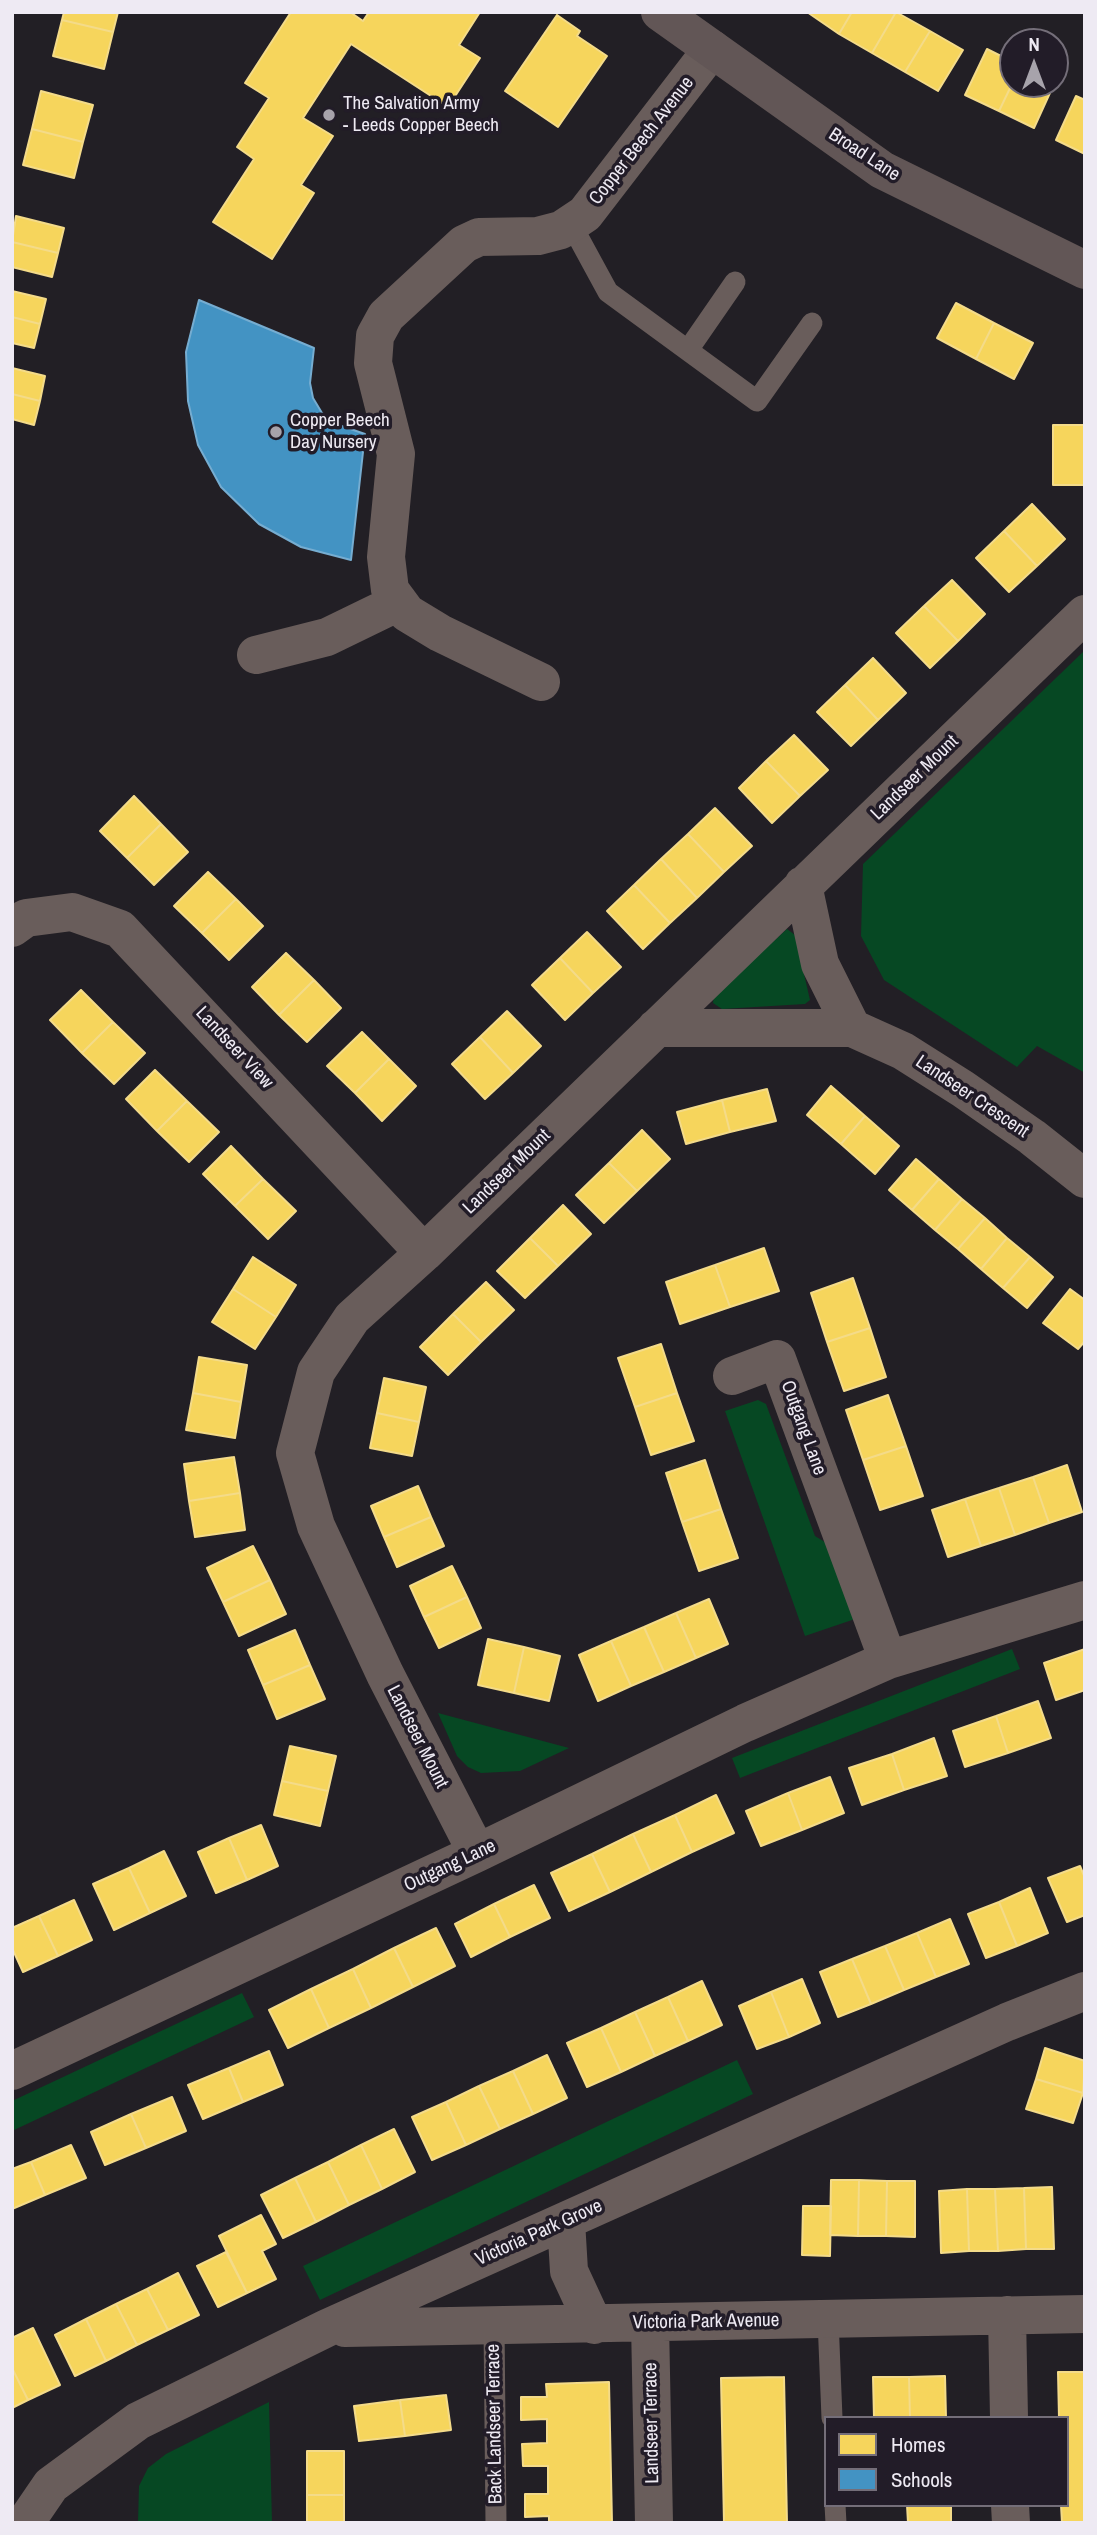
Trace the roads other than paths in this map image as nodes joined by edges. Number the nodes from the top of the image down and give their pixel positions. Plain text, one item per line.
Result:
1 (660, 12) edge
2 (712, 50) junction
3 (571, 224) junction
4 (1085, 270) edge
5 (735, 282) dead end
6 (812, 323) dead end
7 (688, 350) junction
8 (399, 602) junction
9 (1085, 614) edge
10 (256, 655) dead end
11 (541, 681) dead end
12 (803, 885) junction
13 (12, 928) edge
14 (656, 1028) junction
15 (852, 1028) junction
16 (1085, 1179) edge
17 (424, 1253) junction
18 (732, 1376) dead end
19 (1085, 1600) edge
20 (888, 1660) junction
21 (477, 1853) junction
22 (1085, 1991) edge
23 (12, 2071) edge
24 (566, 2221) junction
25 (1085, 2314) edge
26 (1007, 2315) junction
27 (828, 2319) junction
28 (650, 2323) junction
29 (494, 2325) junction
30 (594, 2325) junction
31 (327, 2328) junction
32 (832, 2416) edge
33 (1009, 2416) edge
34 (25, 2523) edge
35 (496, 2523) edge
36 (654, 2523) edge

1 - 2 street, Broad Lane
2 - 3 street, Copper Beech Avenue
2 - 4 street, Broad Lane
3 - 7 lane
3 - 8 street, Copper Beech Avenue
5 - 7 lane
6 - 7 lane
8 - 10 street
8 - 11 street
9 - 12 street, Landseer Mount
12 - 14 street, Landseer Mount
12 - 15 street
13 - 17 street, Landseer View
14 - 15 street, Landseer Crescent
14 - 17 street, Landseer Mount
15 - 16 street, Landseer Crescent
17 - 21 street, Landseer Mount
18 - 20 street, Outgang Lane
19 - 20 street, Outgang Lane
20 - 21 street, Outgang Lane
21 - 23 street, Outgang Lane
22 - 24 street, Victoria Park Grove
24 - 30 street
24 - 31 street, Victoria Park Grove
25 - 26 street, Victoria Park Avenue
26 - 27 street, Victoria Park Avenue
26 - 33 street
27 - 28 street, Victoria Park Avenue
27 - 32 lane
28 - 30 street, Victoria Park Avenue
28 - 36 street, Landseer Terrace
29 - 30 street, Victoria Park Avenue
29 - 31 street, Victoria Park Avenue
29 - 35 lane, Back Landseer Terrace
31 - 34 street, Victoria Park Grove

